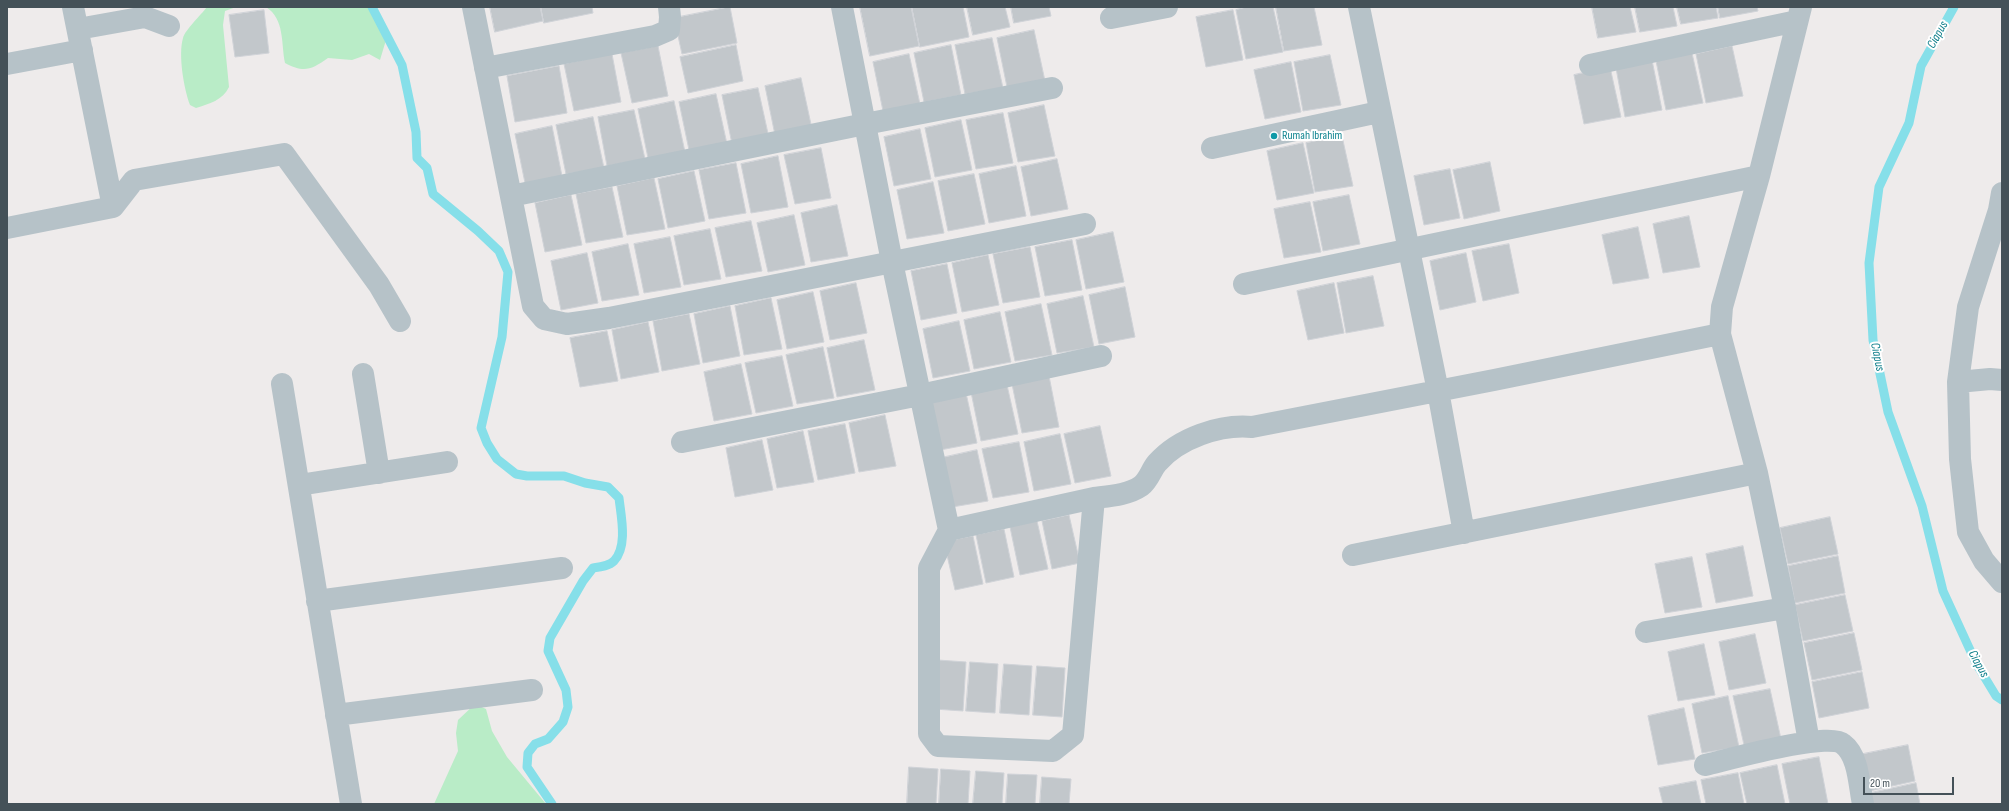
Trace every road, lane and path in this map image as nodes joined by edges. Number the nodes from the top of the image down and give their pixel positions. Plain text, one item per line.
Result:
1 (73, 7) edge
2 (472, 7) edge
3 (669, 7) edge
4 (842, 7) edge
5 (1167, 7) edge
6 (1359, 7) edge
7 (1799, 14) edge
8 (1112, 18) dead end
9 (168, 26) dead end
10 (80, 40) junction
11 (7, 64) edge
12 (1590, 65) dead end
13 (485, 68) junction
14 (1052, 88) dead end
15 (1379, 112) junction
16 (865, 124) junction
17 (1212, 148) dead end
18 (104, 164) junction
19 (1759, 176) junction
20 (134, 180) junction
21 (2002, 193) edge
22 (511, 196) junction
23 (113, 207) junction
24 (1085, 224) dead end
25 (7, 228) edge
26 (1408, 251) junction
27 (892, 262) junction
28 (1244, 284) dead end
29 (400, 322) dead end
30 (1720, 334) junction
31 (1101, 356) dead end
32 (363, 374) dead end
33 (2002, 380) edge
34 (1958, 382) junction
35 (282, 384) dead end
36 (1438, 391) junction
37 (920, 395) junction
38 (682, 442) dead end
39 (447, 462) dead end
40 (379, 473) junction
41 (1757, 473) junction
42 (299, 485) junction
43 (1094, 498) junction
44 (949, 530) junction
45 (1464, 533) junction
46 (1353, 555) dead end
47 (562, 568) dead end
48 (2002, 582) edge
49 (317, 601) junction
50 (1785, 608) junction
51 (1646, 632) dead end
52 (532, 690) dead end
53 (336, 715) junction
54 (1809, 742) junction
55 (1705, 765) dead end
56 (351, 804) edge
57 (1863, 804) edge

1 - 10 street
2 - 13 street
3 - 13 street
4 - 16 street
5 - 8 street
6 - 15 street
7 - 12 street
7 - 19 street
9 - 10 street
10 - 11 street
10 - 18 street
13 - 22 street
14 - 16 street
15 - 17 street
15 - 26 street
16 - 22 street
16 - 27 street
18 - 20 street
18 - 23 street
19 - 26 street
19 - 30 street
20 - 23 street
20 - 29 street
21 - 34 street
22 - 27 street
23 - 25 street
24 - 27 street
26 - 28 street
26 - 36 street
27 - 37 street
30 - 36 street
30 - 41 street
31 - 37 street
32 - 40 street
33 - 34 street
34 - 48 street
35 - 42 street
36 - 43 street
36 - 45 street
37 - 38 street
37 - 44 street
39 - 40 street
40 - 42 street
41 - 45 street
41 - 50 street
42 - 49 street
43 - 44 street
43 - 44 street
45 - 46 street
47 - 49 street
49 - 53 street
50 - 51 street
50 - 54 street
52 - 53 street
53 - 56 street
54 - 55 street
54 - 57 street

